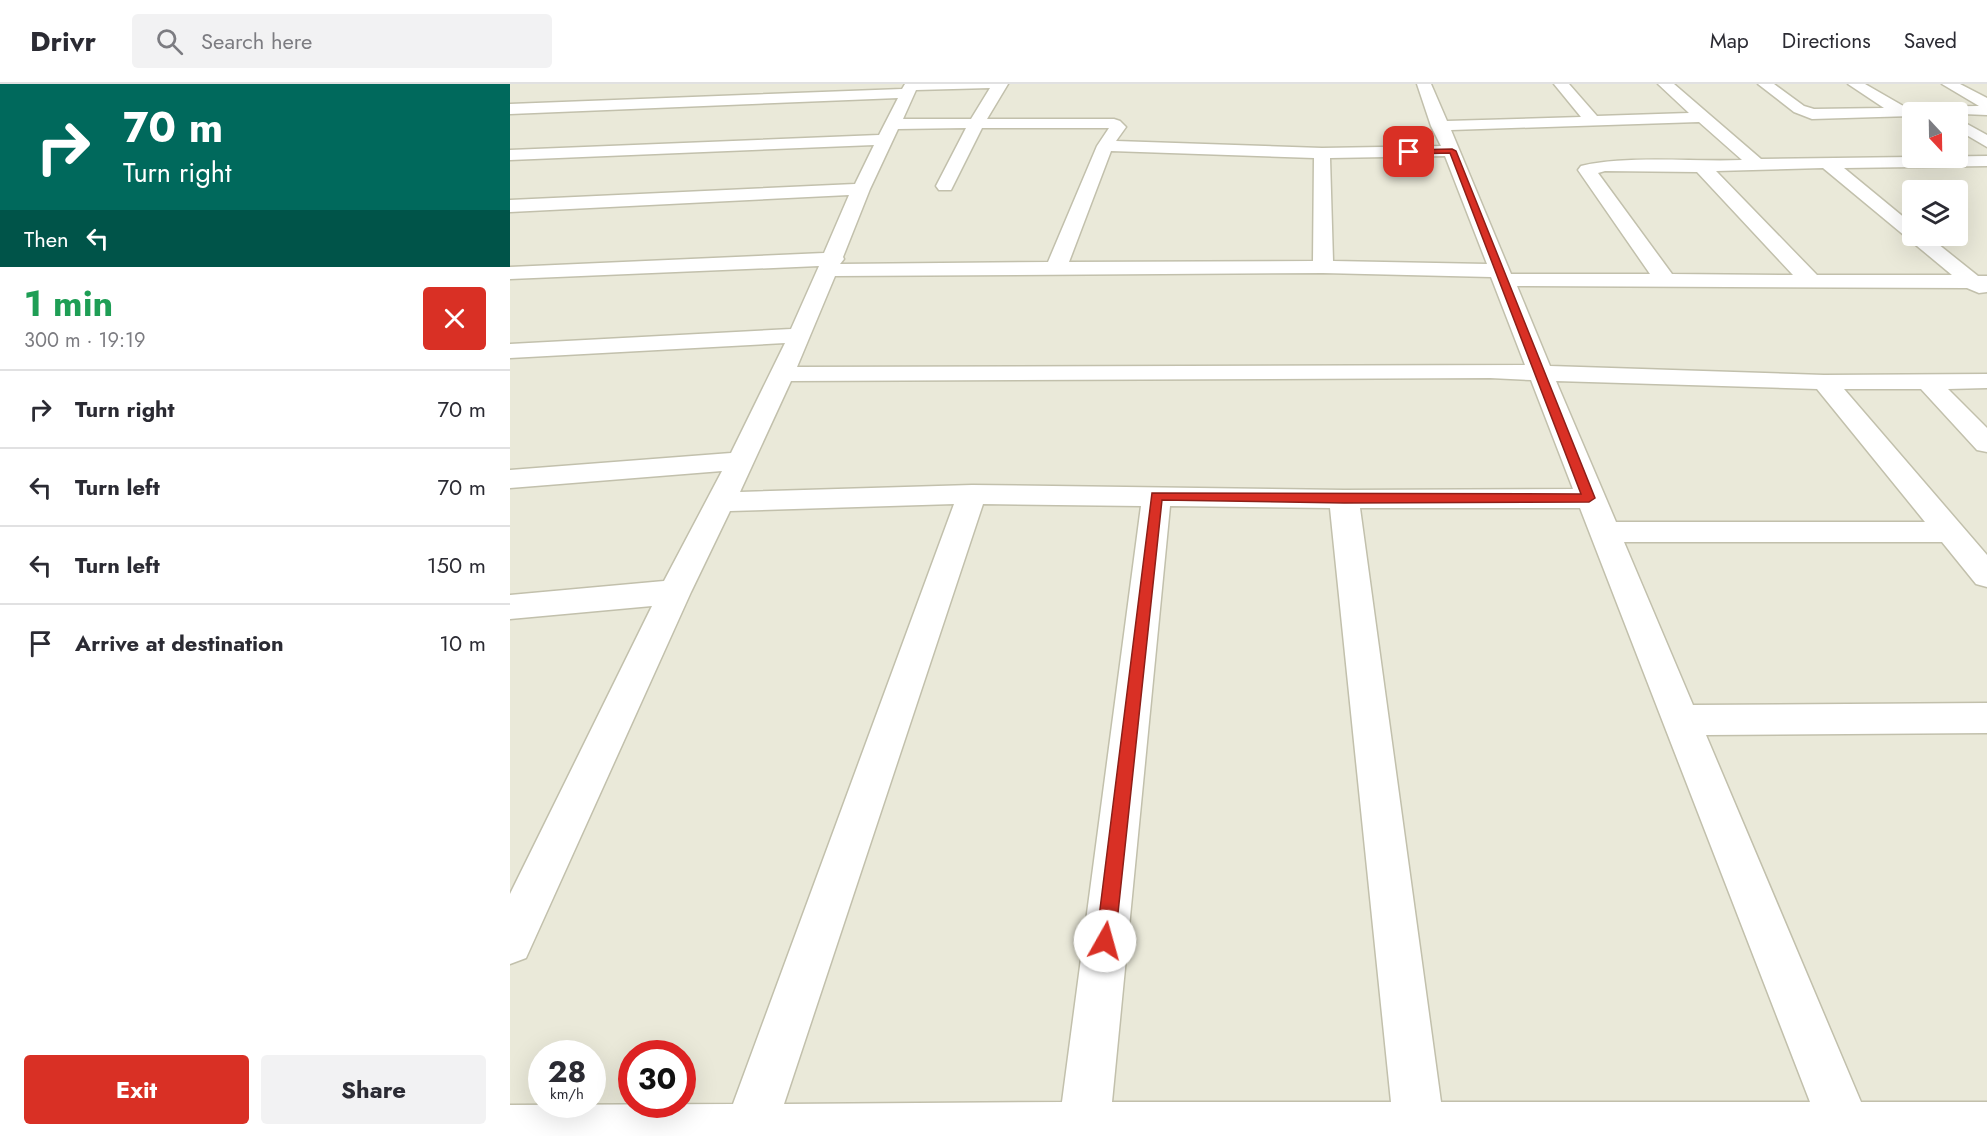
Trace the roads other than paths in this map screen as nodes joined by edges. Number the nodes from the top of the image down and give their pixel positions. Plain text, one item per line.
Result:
1 (1000, 84) edge
2 (1424, 84) edge
3 (1561, 84) edge
4 (1665, 84) edge
5 (1765, 84) edge
6 (1855, 84) edge
7 (1949, 84) edge
8 (910, 88) edge
9 (571, 90) dead end
10 (1987, 104) edge
11 (548, 107) junction
12 (510, 109) edge
13 (1987, 110) edge
14 (1968, 111) edge
15 (1902, 112) joint
16 (1703, 117) junction
17 (1593, 120) junction
18 (976, 124) junction
19 (1968, 130) edge
20 (889, 132) junction
21 (1445, 138) junction
22 (1987, 142) edge
23 (1105, 146) junction
24 (1322, 153) junction
25 (510, 155) edge
26 (1968, 161) edge
27 (1987, 161) edge
28 (1902, 162) edge
29 (1827, 163) junction
30 (1758, 164) junction
31 (1702, 167) junction
32 (1968, 168) edge
33 (1987, 181) edge
34 (945, 186) dead end
35 (861, 189) junction
36 (510, 207) edge
37 (1902, 224) edge
38 (1930, 246) edge
39 (831, 264) junction
40 (1323, 267) junction
41 (1056, 268) junction
42 (510, 273) edge
43 (1501, 275) junction
44 (1665, 280) junction
45 (1811, 281) junction
46 (1982, 286) edge
47 (800, 335) junction
48 (510, 351) edge
49 (1541, 373) junction
50 (781, 374) junction
51 (1987, 381) edge
52 (1824, 382) junction
53 (1928, 382) junction
54 (1987, 444) edge
55 (741, 461) junction
56 (510, 479) edge
57 (972, 494) junction
58 (1157, 496) junction
59 (1589, 498) junction
60 (1344, 499) junction
61 (720, 502) junction
62 (1606, 532) junction
63 (1949, 532) junction
64 (1987, 576) edge
65 (675, 592) junction
66 (510, 607) edge
67 (1987, 718) edge
68 (1681, 720) junction
69 (524, 884) edge
70 (510, 942) edge
71 (1084, 1128) junction
72 (1419, 1128) junction
73 (1987, 1128) edge
74 (510, 1131) edge
75 (1847, 1132) edge
76 (748, 1133) edge

1 - 8 street
1 - 18 street
2 - 21 street
3 - 17 street
4 - 16 street
5 - 15 street
6 - 15 street
7 - 10 street
8 - 11 street
8 - 20 street
9 - 11 street
11 - 12 street
13 - 14 street
16 - 17 street
16 - 30 street
17 - 21 street
18 - 20 street
18 - 23 street
18 - 34 street
19 - 22 street
20 - 25 street
20 - 35 street
21 - 24 street
21 - 43 street
23 - 24 street
23 - 41 street
24 - 40 street
26 - 27 street
28 - 29 street
29 - 30 street
29 - 37 street
30 - 31 street
31 - 44 street
31 - 45 street
32 - 33 street
35 - 36 street
35 - 39 street
38 - 46 street
39 - 41 street
39 - 42 street
39 - 47 street
40 - 41 street
40 - 43 street
43 - 44 street
43 - 49 street
44 - 45 street
45 - 46 street
47 - 48 street
47 - 50 street
49 - 50 street
49 - 52 street
49 - 59 street
50 - 55 street
51 - 53 street
52 - 53 street
52 - 63 street
53 - 54 street
55 - 56 street
55 - 61 street
57 - 58 street
57 - 61 street
57 - 76 street
58 - 60 street
58 - 71 street
59 - 60 street
59 - 62 street
60 - 72 street
61 - 65 street
62 - 63 street
62 - 68 street
63 - 64 street
65 - 66 street
65 - 69 street
67 - 68 street
68 - 75 street
69 - 70 street
71 - 72 street
71 - 76 street
72 - 75 street
73 - 75 street
74 - 76 street

